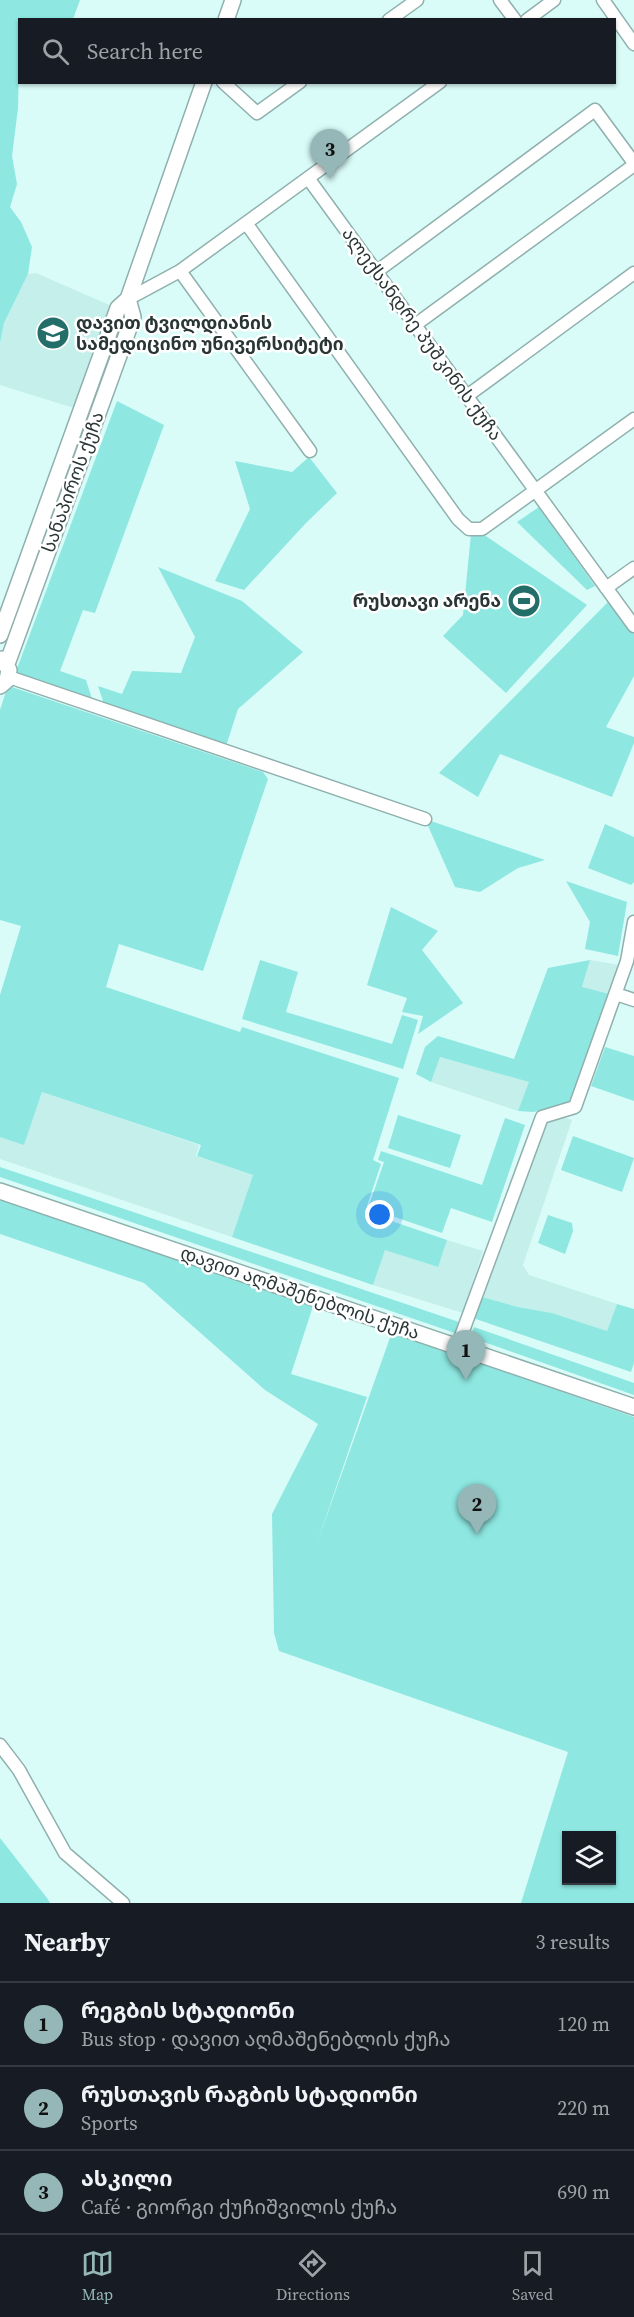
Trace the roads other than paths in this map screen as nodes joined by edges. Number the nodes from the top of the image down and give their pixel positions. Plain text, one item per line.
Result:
1 (233, 0) edge
2 (417, 0) edge
3 (500, 0) edge
4 (554, 0) edge
5 (603, 0) edge
6 (227, 18) edge
7 (392, 18) edge
8 (514, 18) edge
9 (530, 18) edge
10 (616, 18) edge
11 (616, 18) edge
12 (634, 44) edge
13 (203, 84) edge
14 (225, 84) edge
15 (297, 84) edge
16 (437, 84) edge
17 (634, 164) edge
18 (308, 178) junction
19 (246, 223) junction
20 (180, 271) junction
21 (376, 272) junction
22 (634, 273) edge
23 (128, 298) junction
24 (415, 325) junction
25 (467, 396) junction
26 (634, 419) edge
27 (310, 451) dead end
28 (536, 491) junction
29 (634, 568) edge
30 (606, 588) junction
31 (634, 626) edge
32 (0, 635) edge
33 (3, 677) edge
34 (425, 819) dead end
35 (634, 922) edge
36 (616, 994) junction
37 (634, 1000) edge
38 (0, 1191) edge
39 (457, 1347) junction
40 (634, 1407) edge
41 (0, 1745) edge
42 (123, 1903) edge

1 - 6 main road
2 - 7 street
3 - 8 street
4 - 9 street
5 - 10 street
11 - 12 street
13 - 23 main road, სანაპიროს ქუჩა
14 - 15 street
16 - 18 street
17 - 21 street
17 - 24 street
18 - 19 street
18 - 21 street, ალექსანდრე პუშკინის ქუჩა
19 - 20 street
19 - 28 street
20 - 23 street
20 - 27 street
21 - 24 street, ალექსანდრე პუშკინის ქუჩა
22 - 25 street
23 - 32 main road, სანაპიროს ქუჩა
23 - 33 main road, სანაპიროს ქუჩა
24 - 25 street, ალექსანდრე პუშკინის ქუჩა
25 - 28 street, ალექსანდრე პუშკინის ქუჩა
26 - 28 street
28 - 30 street, ალექსანდრე პუშკინის ქუჩა
29 - 30 street
30 - 31 street, ალექსანდრე პუშკინის ქუჩა
33 - 34 street
35 - 36 street
36 - 37 street
36 - 39 street
38 - 39 main road, დავით აღმაშენებლის ქუჩა
39 - 40 main road, დავით აღმაშენებლის ქუჩა
41 - 42 street

